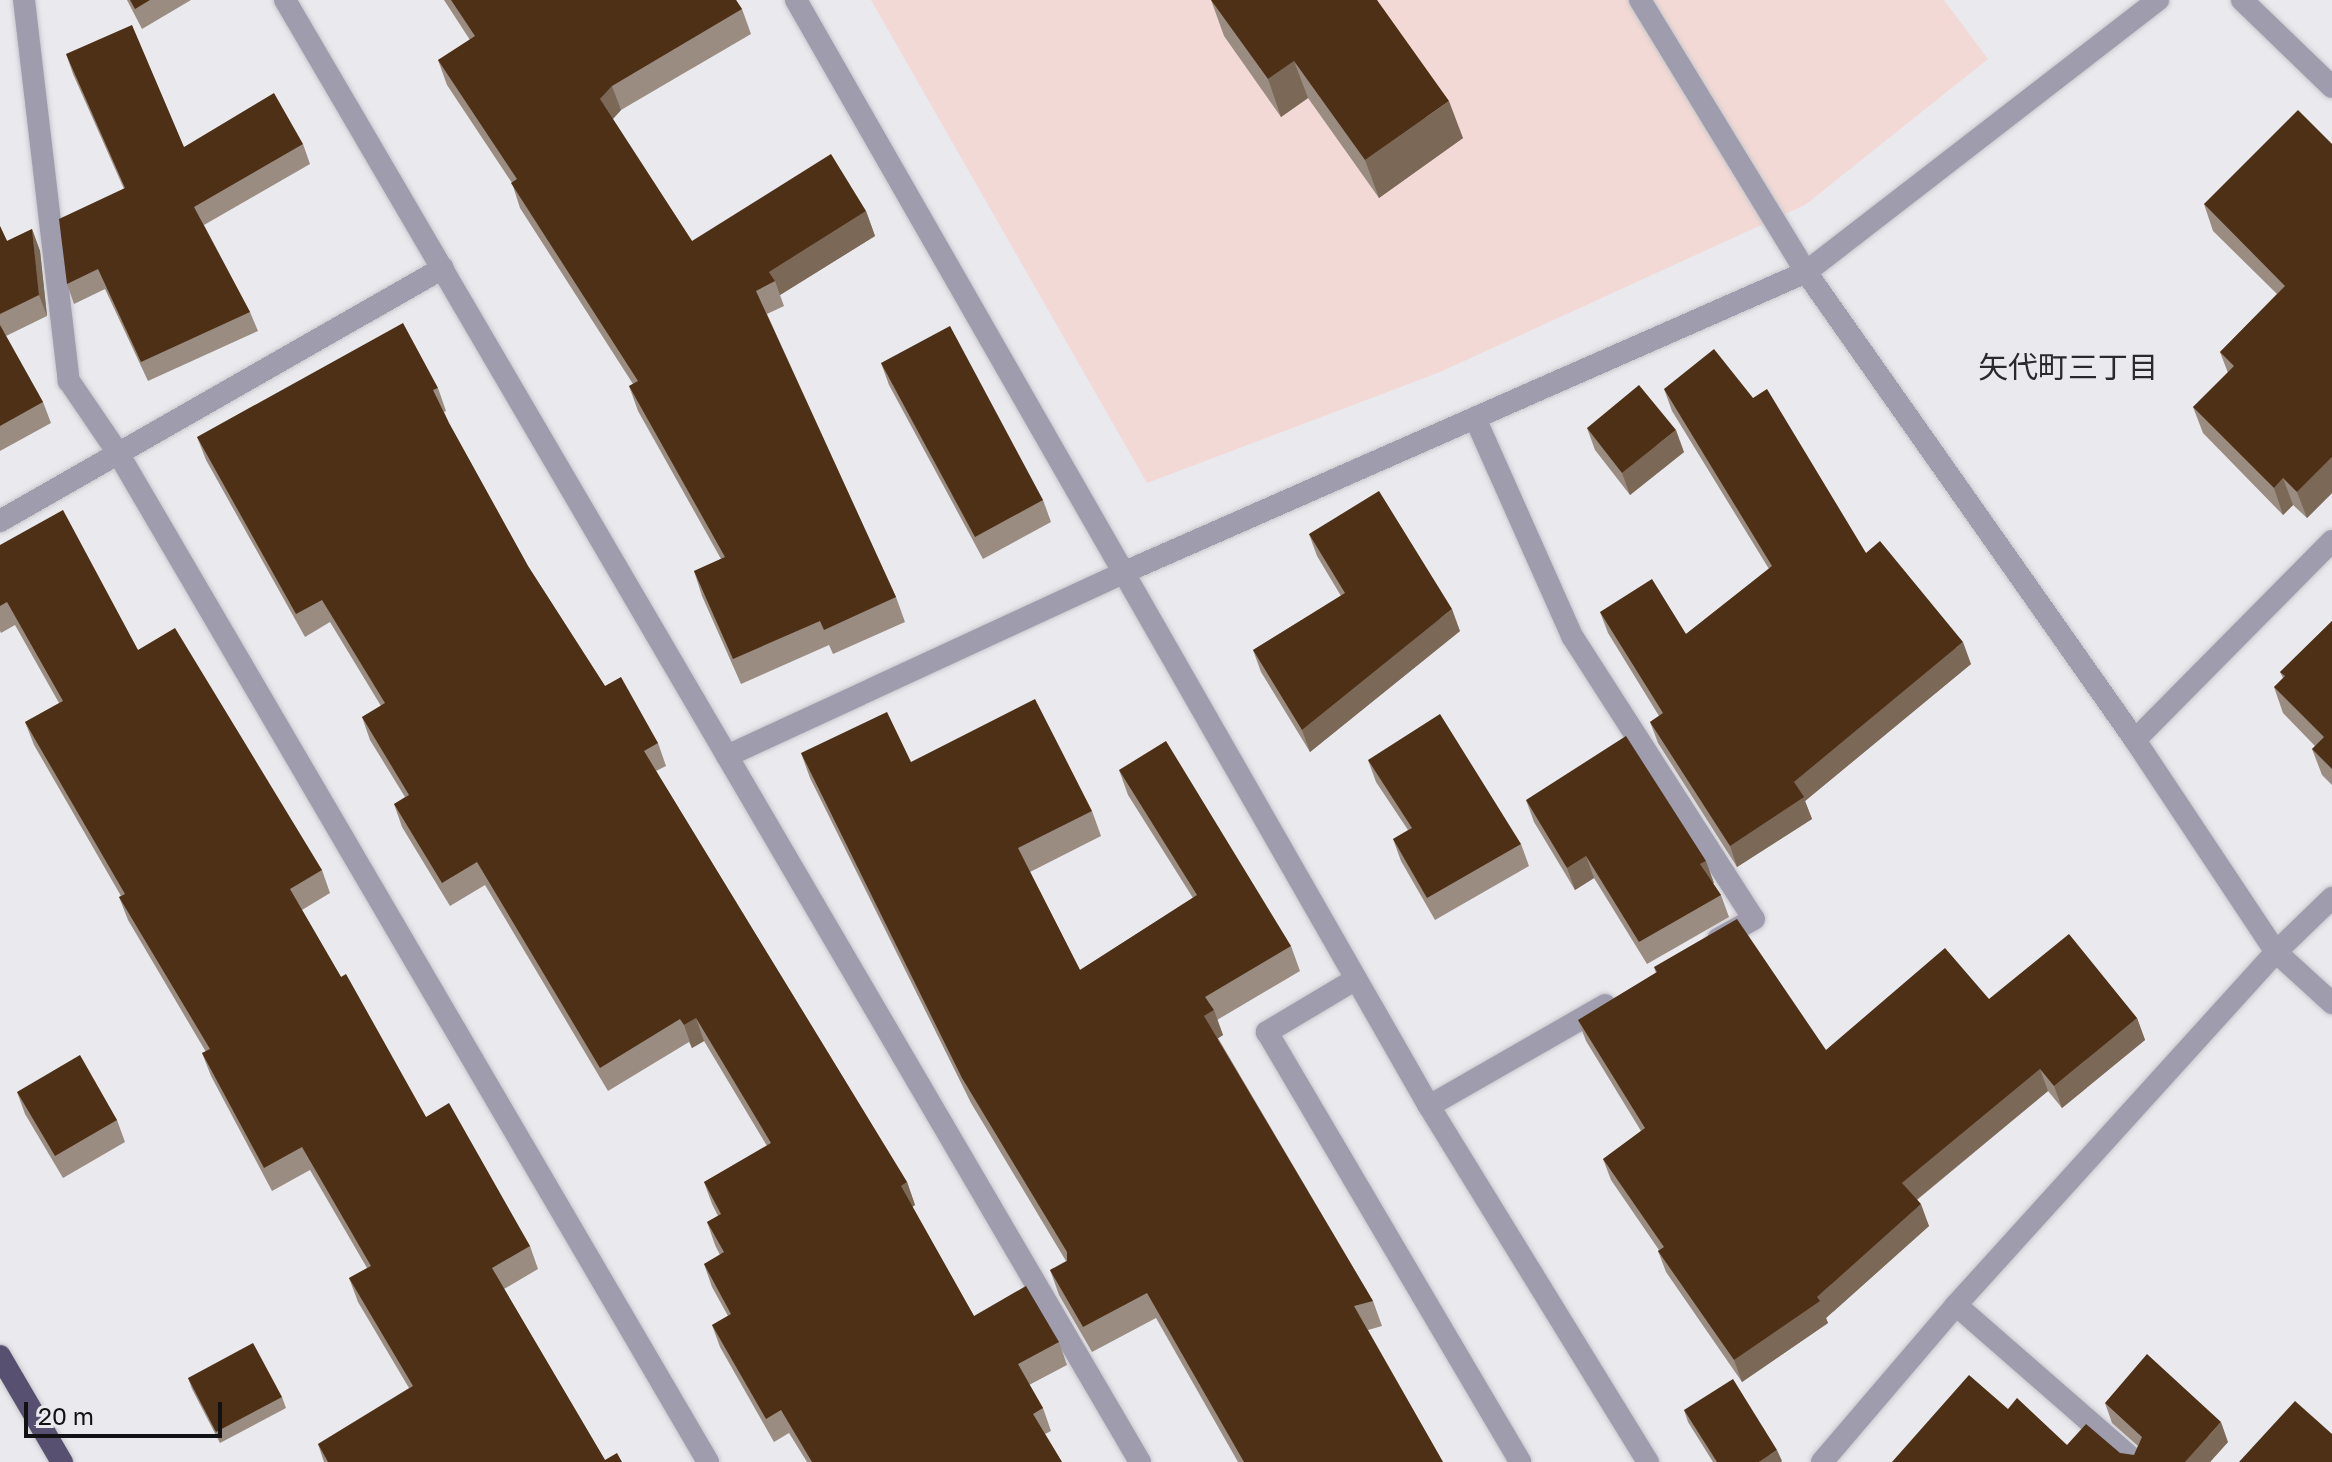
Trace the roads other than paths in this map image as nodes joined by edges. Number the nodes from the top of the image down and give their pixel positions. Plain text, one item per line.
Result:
1 (24, 0) edge
2 (285, 0) edge
3 (796, 0) edge
4 (1640, 0) edge
5 (2158, 0) edge
6 (2242, 0) edge
7 (2332, 87) edge
8 (443, 268) junction
9 (1806, 272) junction
10 (1475, 418) junction
11 (118, 453) junction
12 (0, 521) edge
13 (2332, 541) edge
14 (1125, 572) junction
15 (2135, 740) junction
16 (727, 756) junction
17 (2332, 898) edge
18 (1700, 950) edge
19 (2276, 952) junction
20 (1356, 979) junction
21 (1619, 997) edge
22 (2332, 1003) edge
23 (1429, 1106) junction
24 (1956, 1305) junction
25 (0, 1356) edge
26 (62, 1462) edge
27 (708, 1462) edge
28 (1140, 1462) edge
29 (1520, 1462) edge
30 (1648, 1462) edge
31 (1822, 1462) edge
32 (2136, 1462) edge

1 - 11 street
2 - 8 street
3 - 14 street
4 - 9 street
5 - 9 street
6 - 7 street
8 - 11 street
8 - 16 street
9 - 10 street
9 - 15 street
10 - 14 street
10 - 18 street
11 - 12 street
11 - 27 street
13 - 15 street
14 - 16 street
14 - 20 street
15 - 19 street
16 - 28 street
17 - 19 street
19 - 22 street
19 - 24 street
20 - 23 street
20 - 29 street
21 - 23 street
23 - 30 street
24 - 31 street
24 - 32 street
25 - 26 highway

